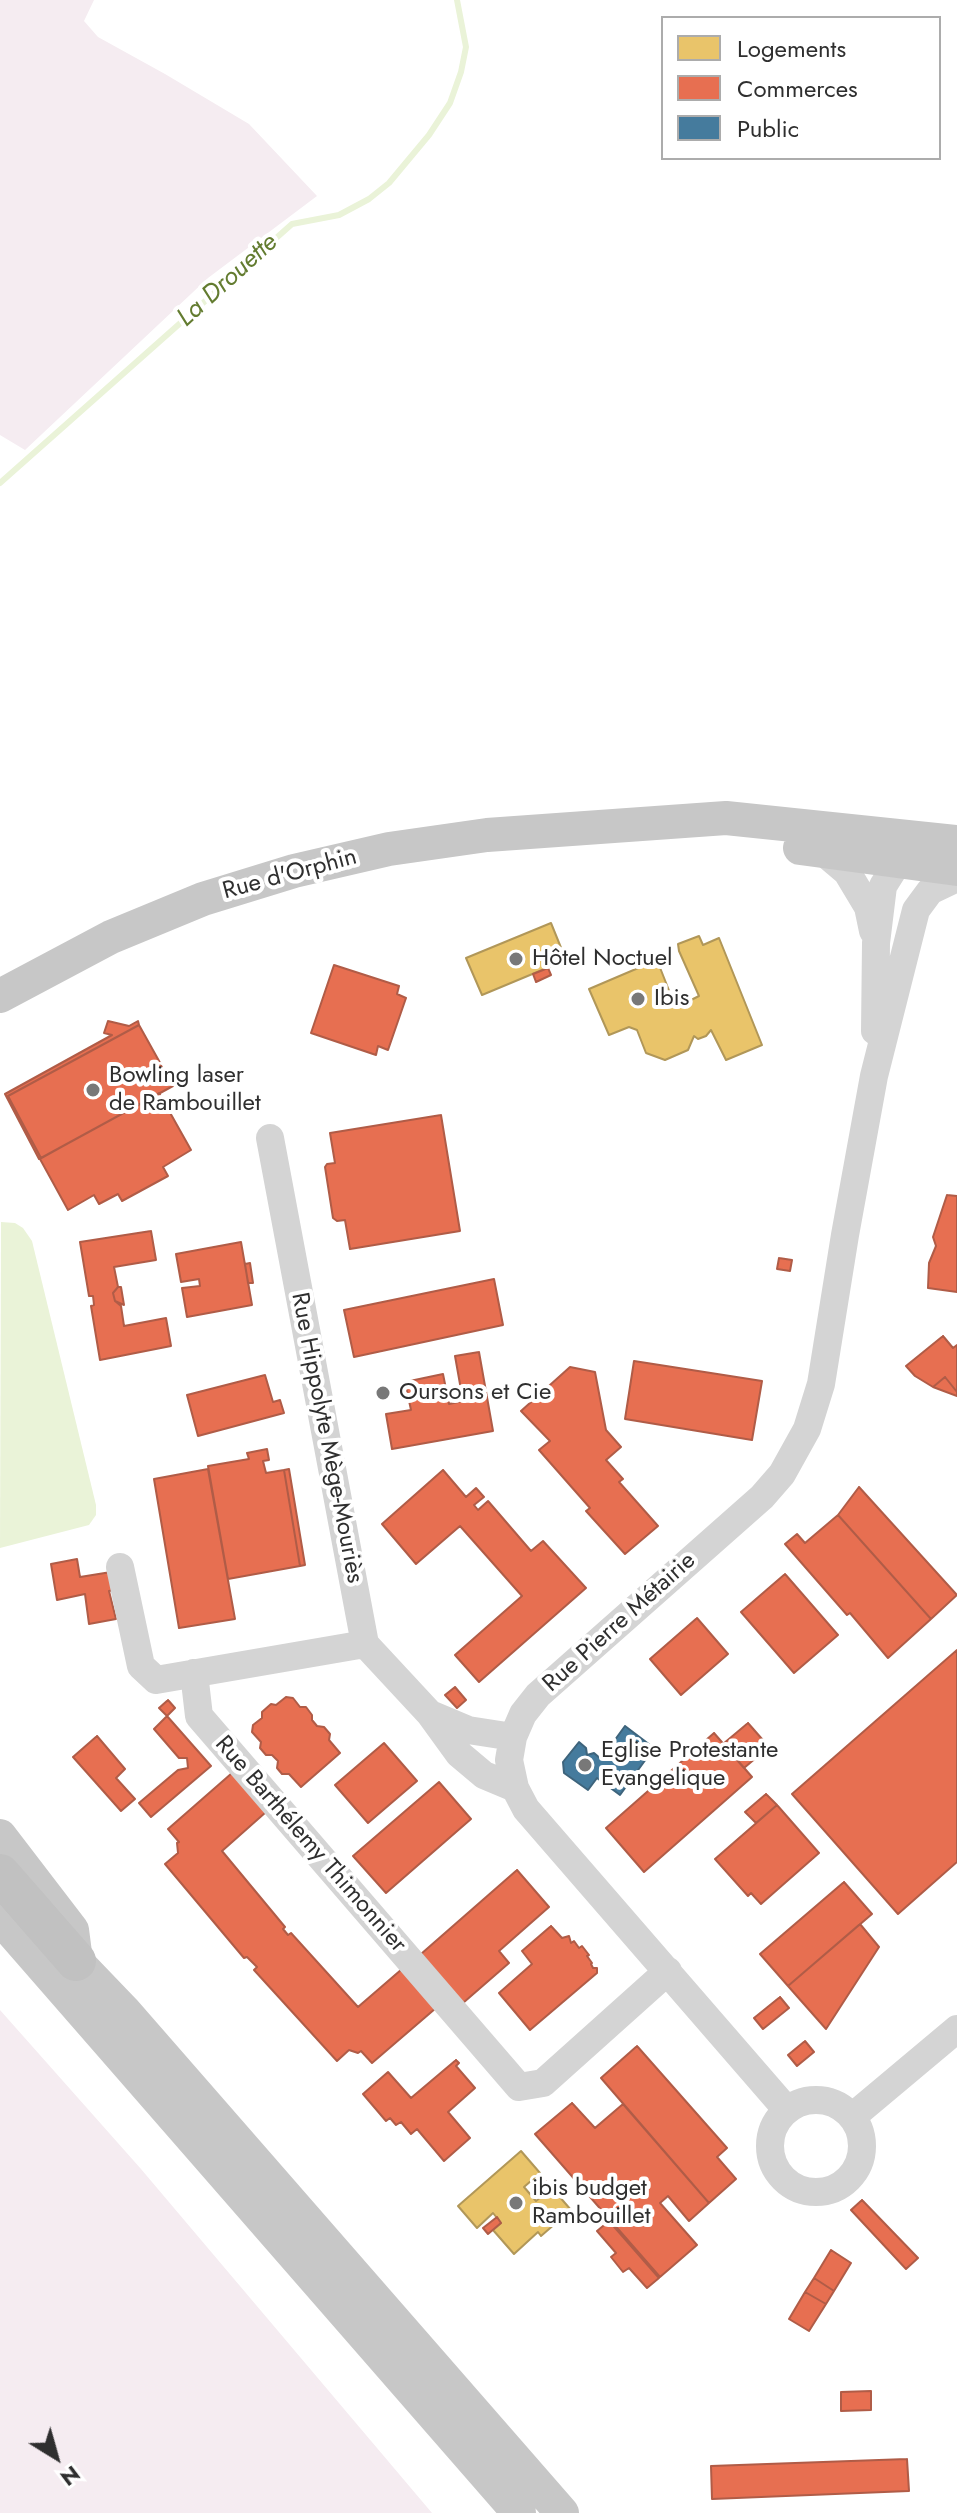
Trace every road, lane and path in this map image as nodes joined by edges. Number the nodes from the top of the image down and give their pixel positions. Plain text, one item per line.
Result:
1 (601, 828) junction
2 (946, 841) edge
3 (821, 850) junction
4 (898, 862) junction
5 (957, 869) edge
6 (957, 878) edge
7 (876, 943) junction
8 (0, 996) edge
9 (874, 1076) junction
10 (270, 1138) dead end
11 (120, 1567) dead end
12 (365, 1644) junction
13 (194, 1673) junction
14 (430, 1714) junction
15 (513, 1737) junction
16 (515, 1788) junction
17 (0, 1836) edge
18 (0, 1874) edge
19 (0, 1918) edge
20 (76, 1961) junction
21 (668, 1971) junction
22 (957, 2029) edge
23 (787, 2110) junction
24 (852, 2117) junction
25 (519, 2513) edge
26 (562, 2513) edge

1 - 2 main road, Rue d'Orphin
1 - 3 main road, Rue d'Orphin
1 - 8 main road, Rue d'Orphin
2 - 4 street
3 - 4 main road, Rue d'Orphin
3 - 7 street, Rue Pierre Métairie
4 - 5 main road, Rue d'Orphin
4 - 7 street, Rue Pierre Métairie
6 - 9 street, Rue Pierre Métairie
7 - 9 street, Rue Pierre Métairie
9 - 15 street, Rue Pierre Métairie
10 - 12 street, Rue Hippolyte Mège-Mouriès
11 - 13 street
12 - 13 street
12 - 14 street
13 - 21 street, Rue Barthélemy Thimonnier
14 - 15 street
14 - 16 street
15 - 16 street, Rue Pierre Métairie
16 - 21 street, Rue Pierre Métairie
17 - 20 main road
18 - 20 highway
19 - 25 main road
20 - 26 main road
21 - 23 street, Rue Pierre Métairie
22 - 24 street
23 - 24 street
23 - 24 street

